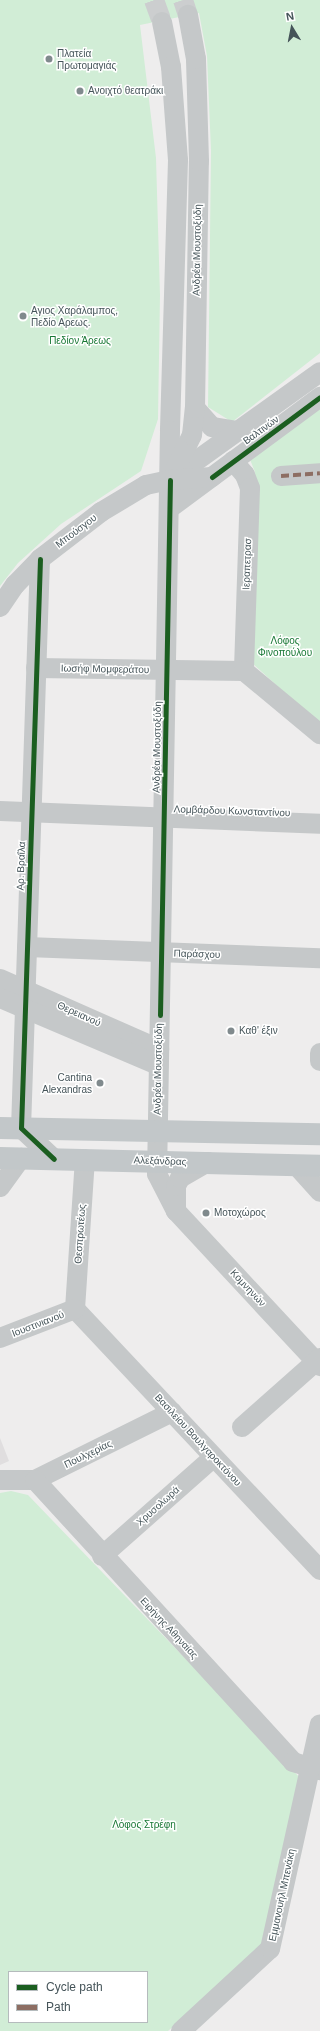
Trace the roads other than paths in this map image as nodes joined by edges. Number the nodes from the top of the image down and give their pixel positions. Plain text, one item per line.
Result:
1 (188, 15) tunnel mouth
2 (162, 22) tunnel mouth
3 (320, 372) edge
4 (320, 397) edge
5 (195, 408) junction
6 (238, 431) junction
7 (233, 461) junction
8 (320, 473) edge
9 (281, 476) dead end
10 (212, 477) junction
11 (170, 480) junction
12 (170, 508) junction
13 (40, 559) junction
14 (0, 607) edge
15 (36, 668) junction
16 (167, 670) junction
17 (244, 672) junction
18 (320, 734) edge
19 (0, 811) edge
20 (31, 812) junction
21 (164, 818) junction
22 (320, 824) edge
23 (27, 947) junction
24 (161, 952) junction
25 (320, 958) edge
26 (0, 979) edge
27 (0, 998) edge
28 (25, 1000) junction
29 (320, 1053) edge
30 (159, 1057) junction
31 (320, 1061) edge
32 (10, 1128) edge
33 (157, 1131) junction
34 (320, 1134) edge
35 (11, 1158) edge
36 (54, 1159) junction
37 (85, 1159) junction
38 (157, 1161) junction
39 (208, 1162) junction
40 (296, 1165) junction
41 (320, 1166) edge
42 (0, 1187) edge
43 (320, 1192) edge
44 (176, 1211) junction
45 (75, 1309) junction
46 (0, 1338) edge
47 (319, 1362) edge
48 (172, 1412) junction
49 (242, 1427) dead end
50 (214, 1457) junction
51 (0, 1480) edge
52 (35, 1480) junction
53 (102, 1556) junction
54 (320, 1570) edge
55 (320, 1724) edge
56 (315, 1769) edge
57 (182, 2031) edge

1 - 5 street, Ανδρέα Μουστοξύδη
2 - 11 street, Ανδρέα Μουστοξύδη
3 - 6 street, Βαλτινών
4 - 7 street, Βαλτινών
5 - 6 street
5 - 11 street, Ανδρέα Μουστοξύδη
6 - 11 street, Βαλτινών
7 - 10 street, Βαλτινών
7 - 17 street, Ιεραπετρασ
8 - 9 street
10 - 11 street
10 - 12 street, Βαλτινών
11 - 12 street, Ανδρέα Μουστοξύδη
11 - 13 street, Μπούσγου
12 - 16 street, Ανδρέα Μουστοξύδη
13 - 14 street, Μπούσγου
13 - 15 street, Αρ. Βραΐλα
15 - 16 street, Ιωσήφ Μομφεράτου
15 - 20 street, Αρ. Βραΐλα
16 - 17 street, Ιωσήφ Μομφεράτου
16 - 21 street, Ανδρέα Μουστοξύδη
17 - 18 street
19 - 20 street, Λομβάρδου Κωνσταντίνου
20 - 21 street, Λομβάρδου Κωνσταντίνου
20 - 23 street, Αρ. Βραΐλα
21 - 22 street, Λομβάρδου Κωνσταντίνου
21 - 24 street, Ανδρέα Μουστοξύδη
23 - 24 street, Παράσχου
23 - 28 street, Αρ. Βραΐλα
24 - 25 street, Παράσχου
24 - 30 street, Ανδρέα Μουστοξύδη
26 - 28 street, Θερειανού
27 - 28 street, Θερειανού
28 - 30 street, Θερειανού
28 - 32 street, Αρ. Βραΐλα
29 - 31 street
30 - 33 street, Ανδρέα Μουστοξύδη
32 - 33 main road
32 - 36 street
33 - 34 main road
33 - 38 street, Κομνηνών
35 - 36 main road, Αλεξάνδρας
35 - 42 street
36 - 37 main road, Αλεξάνδρας
37 - 38 main road, Αλεξάνδρας
37 - 45 street, Θεσπρωτέως
38 - 39 main road, Αλεξάνδρας
38 - 44 street, Κομνηνών
39 - 40 main road, Αλεξάνδρας
39 - 44 street
40 - 41 main road, Αλεξάνδρας
40 - 43 street
44 - 47 street, Κομνηνών
45 - 46 street, Ιουστινιανού
45 - 48 street, Βασιλείου Βουλγαροκτόνου
47 - 49 street
48 - 50 street, Βασιλείου Βουλγαροκτόνου
48 - 52 street, Πουλχερίας
50 - 53 street, Χρυσολωρά
50 - 54 street, Βασιλείου Βουλγαροκτόνου
51 - 52 street, Πουλχερίας
52 - 53 street, Ειρήνης Αθηναίας
53 - 56 street, Ειρήνης Αθηναίας
55 - 56 street, Εμμανουήλ Μπενάκη
56 - 57 street, Εμμανουήλ Μπενάκη

